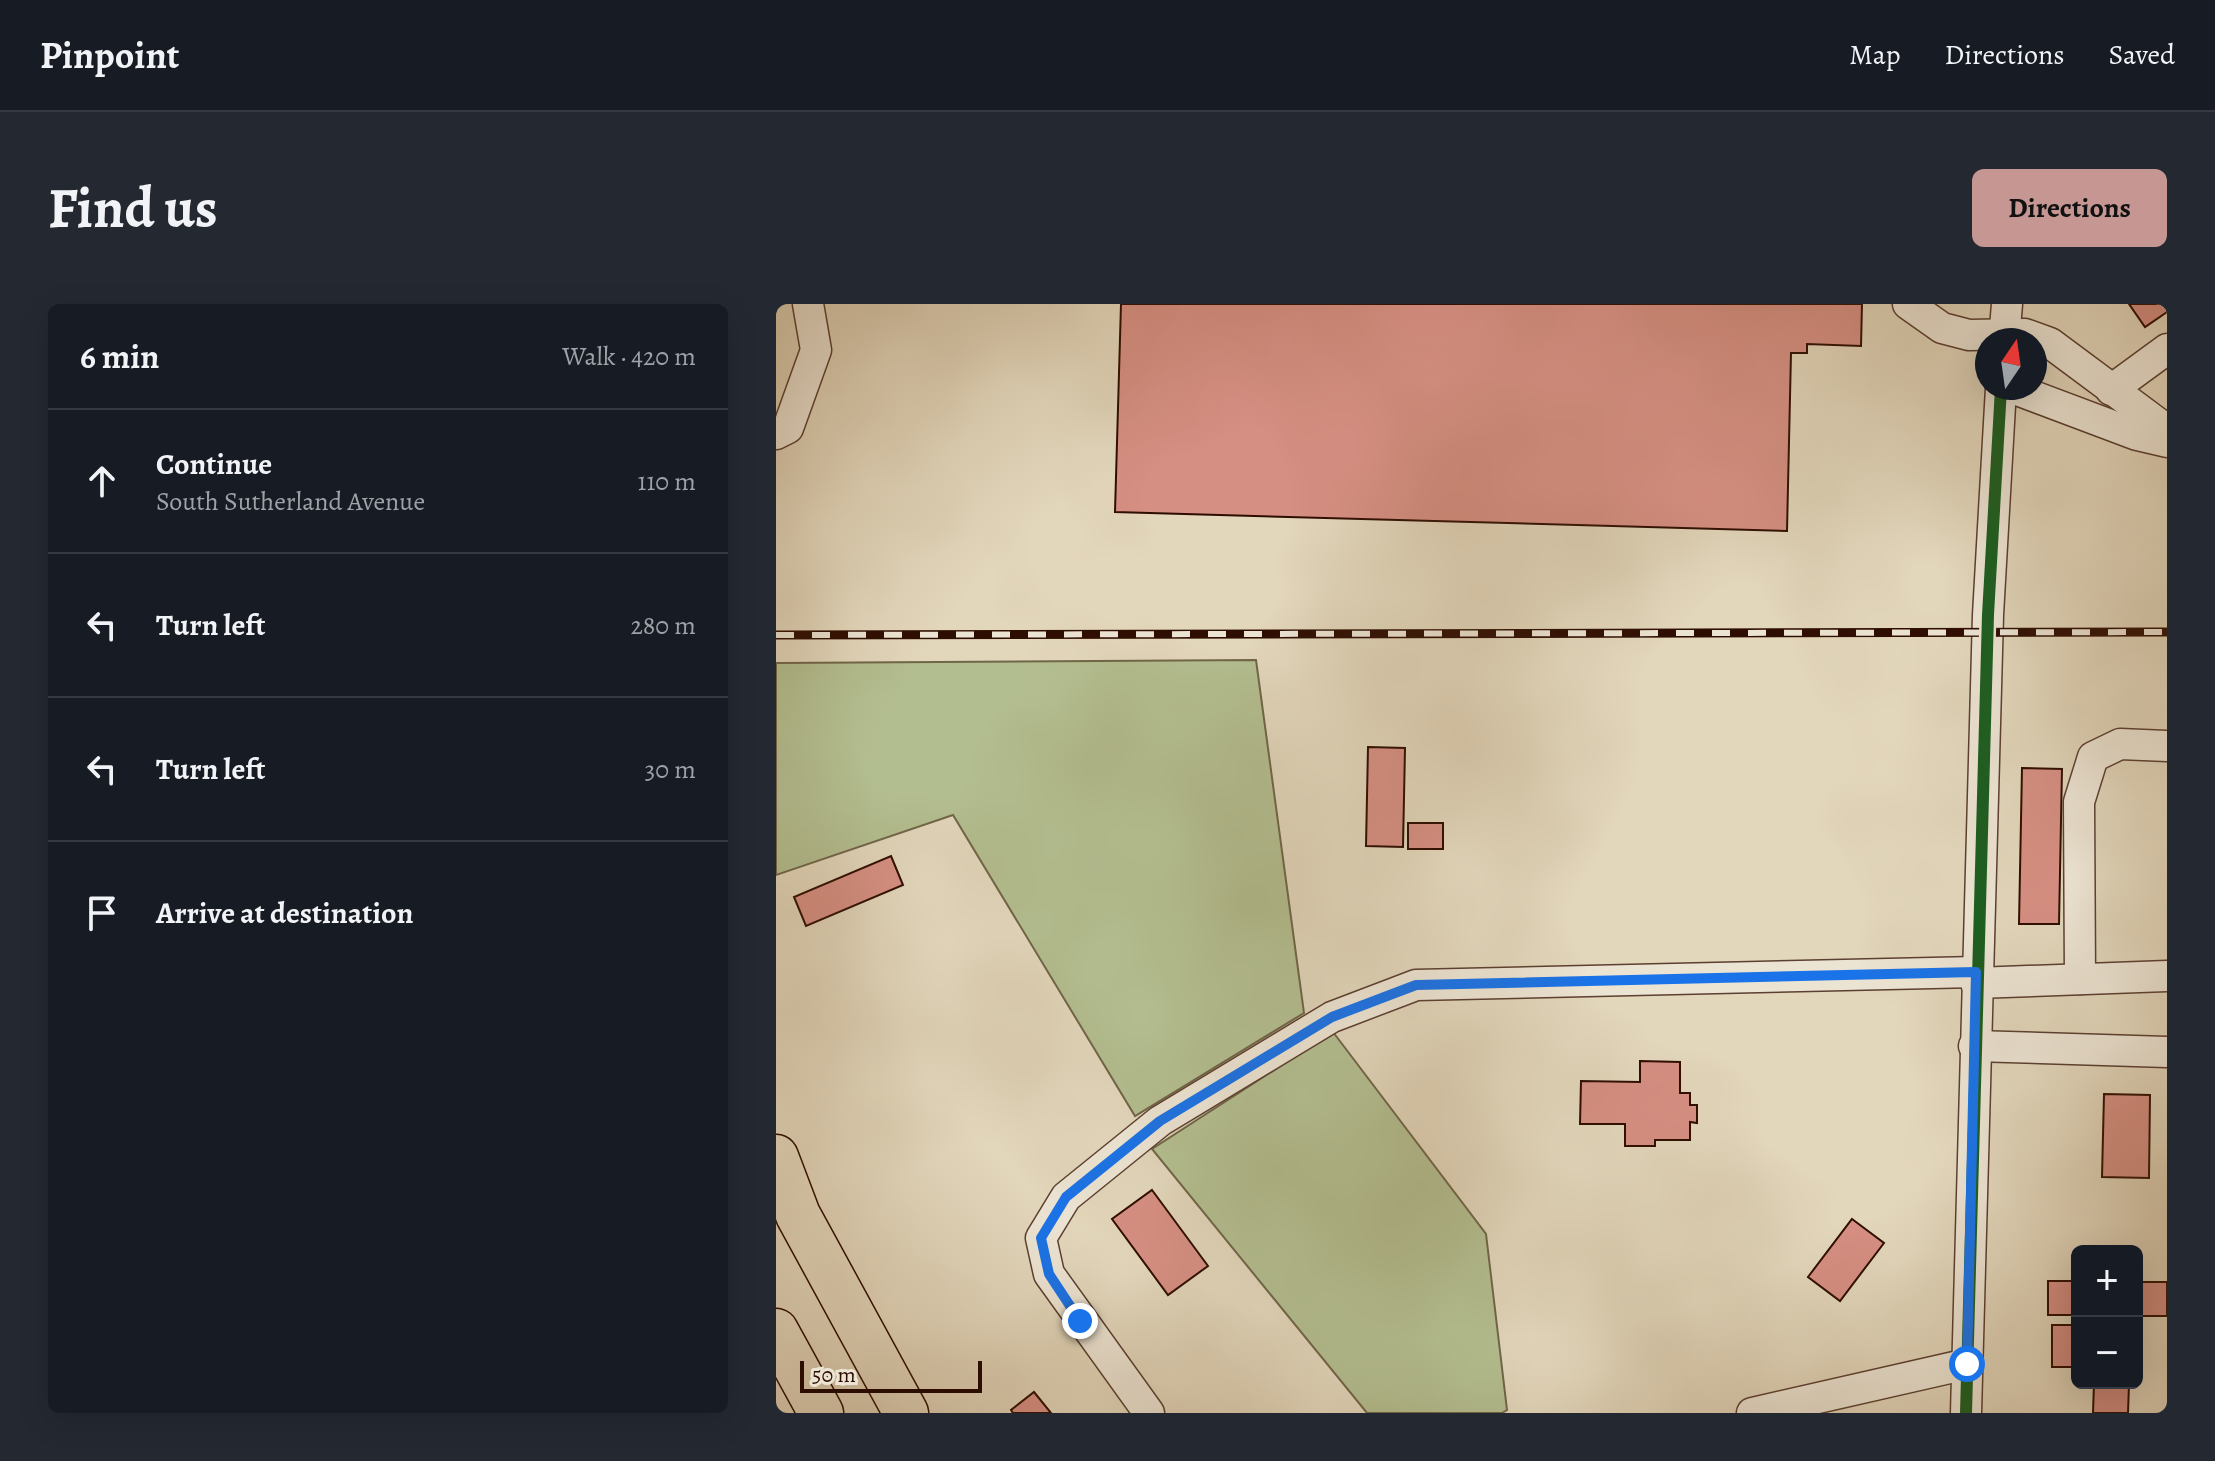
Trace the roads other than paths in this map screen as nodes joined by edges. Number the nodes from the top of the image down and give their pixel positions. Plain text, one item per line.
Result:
1 (808, 304) edge
2 (1908, 304) edge
3 (2007, 304) edge
4 (2005, 328) edge
5 (1975, 335) edge
6 (2047, 342) edge
7 (2167, 349) edge
8 (2111, 390) junction
9 (2000, 400) edge
10 (2044, 400) edge
11 (780, 426) edge
12 (2167, 430) edge
13 (2167, 442) edge
14 (2167, 746) edge
15 (2167, 976) edge
16 (1976, 977) junction
17 (2080, 979) junction
18 (1974, 1046) junction
19 (2167, 1052) edge
20 (776, 1157) edge
21 (776, 1331) edge
22 (1967, 1364) junction
23 (821, 1413) edge
24 (906, 1413) edge
25 (1149, 1413) edge
26 (1752, 1413) edge
27 (1966, 1413) edge

1 - 11 street
2 - 5 street
3 - 4 street
6 - 8 street
7 - 8 street
8 - 12 street
9 - 16 street
10 - 13 street
14 - 17 street
15 - 17 street
16 - 17 street
16 - 18 street
16 - 25 street
18 - 19 street
18 - 22 street
20 - 24 highway
21 - 23 highway
22 - 26 street
22 - 27 street

